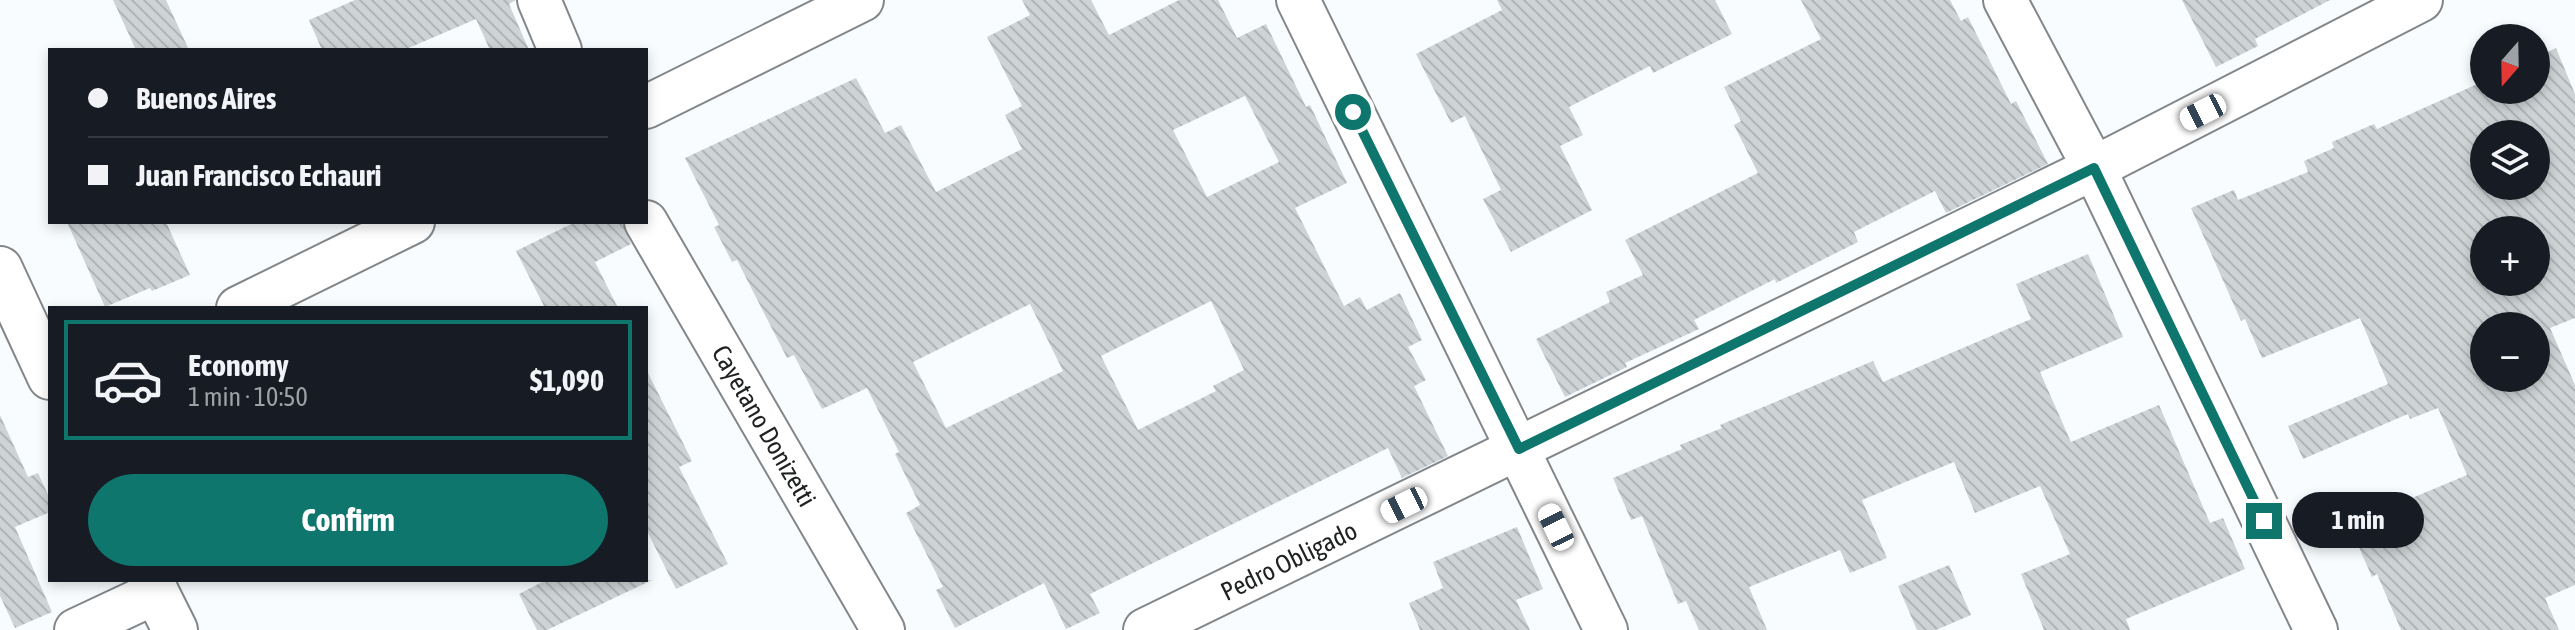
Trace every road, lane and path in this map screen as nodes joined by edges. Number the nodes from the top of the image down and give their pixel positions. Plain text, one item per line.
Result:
1 (539, 0) edge
2 (862, 0) edge
3 (1298, 0) edge
4 (2005, 0) edge
5 (2421, 0) edge
6 (559, 48) edge
7 (648, 106) edge
8 (2094, 168) junction
9 (409, 224) edge
10 (647, 224) edge
11 (0, 269) edge
12 (242, 306) edge
13 (48, 373) edge
14 (1519, 449) junction
15 (161, 601) edge
16 (76, 630) edge
17 (883, 630) edge
18 (1145, 630) edge
19 (1606, 630) edge
20 (2316, 630) edge

1 - 6 street
2 - 7 street
3 - 14 street
4 - 8 street
5 - 8 street, Pedro Obligado
8 - 14 street, Pedro Obligado
8 - 20 street
9 - 12 street
10 - 17 street, Cayetano Donizetti
11 - 13 street
14 - 18 street, Pedro Obligado
14 - 19 street
15 - 16 street

